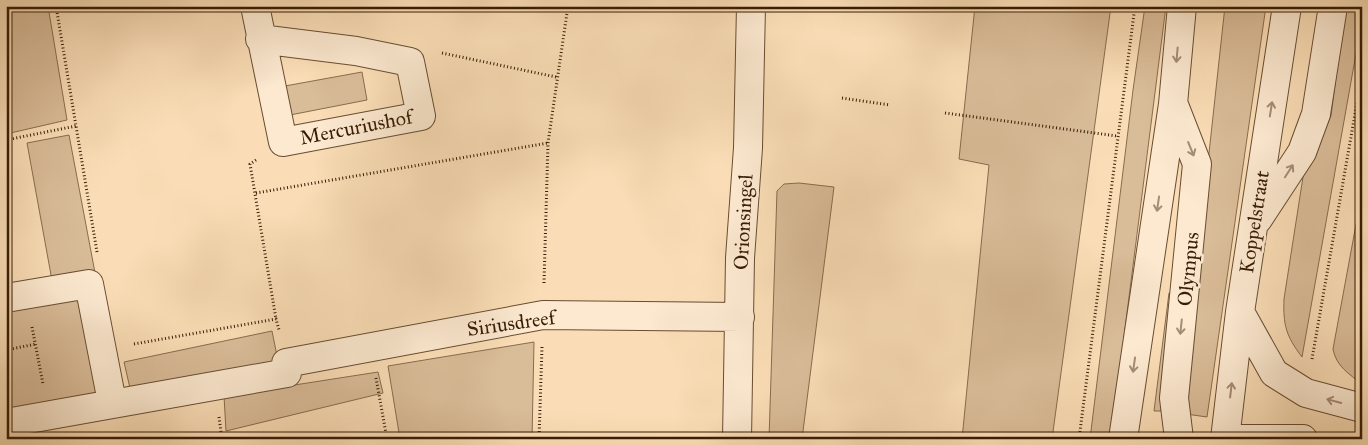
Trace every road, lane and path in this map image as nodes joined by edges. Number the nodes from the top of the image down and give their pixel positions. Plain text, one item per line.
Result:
1 (56, 6) edge
2 (255, 6) edge
3 (568, 6) edge
4 (751, 6) edge
5 (1135, 6) edge
6 (1182, 6) edge
7 (1286, 6) edge
8 (1333, 6) edge
9 (260, 39) junction
10 (440, 53) dead end
11 (1362, 74) edge
12 (556, 77) junction
13 (842, 98) dead end
14 (1173, 104) junction
15 (890, 105) dead end
16 (945, 113) dead end
17 (76, 126) junction
18 (1117, 136) junction
19 (6, 140) edge
20 (283, 142) junction
21 (548, 143) junction
22 (256, 194) junction
23 (1253, 227) junction
24 (89, 284) junction
25 (16, 297) edge
26 (1240, 312) junction
27 (543, 315) junction
28 (740, 317) junction
29 (276, 319) junction
30 (36, 344) junction
31 (370, 348) junction
32 (102, 349) junction
33 (6, 350) edge
34 (286, 363) junction
35 (1306, 393) junction
36 (112, 402) junction
37 (1362, 408) edge
38 (49, 414) junction
39 (6, 423) edge
40 (387, 439) edge
41 (539, 439) edge
42 (737, 439) edge
43 (1079, 439) edge
44 (1123, 439) edge
45 (1179, 439) edge
46 (1225, 439) edge
47 (1242, 439) edge
48 (1303, 439) edge

1 - 17 path
2 - 9 street, Mercuriushof
3 - 12 path
4 - 28 street, Orionsingel
5 - 18 path
6 -> 14 street
23 -> 7 street, Koppelstraat
23 -> 8 street
9 - 20 street, Mercuriushof
9 - 20 street, Mercuriushof
10 - 12 path
11 - 35 path
12 - 21 path
13 - 15 path
14 -> 44 street
14 -> 45 street, Olympus
16 - 18 path
17 - 19 path
17 - 24 path
18 - 43 path
20 - 22 path
21 - 22 path
21 - 27 path
22 - 29 path
23 - 26 street, Koppelstraat
24 - 25 street
24 - 32 street
25 - 30 path
26 - 35 street
46 -> 26 street, Koppelstraat
27 - 28 street, Siriusdreef
27 - 31 street, Siriusdreef
27 - 41 path
28 - 42 street, Orionsingel
29 - 32 path
29 - 34 path
30 - 33 path
30 - 38 path
31 - 34 street, Siriusdreef
31 - 40 path
32 - 36 street
34 - 36 street, Siriusdreef
37 -> 35 street
36 - 38 street, Siriusdreef
38 - 39 street, Siriusdreef
47 - 48 street

